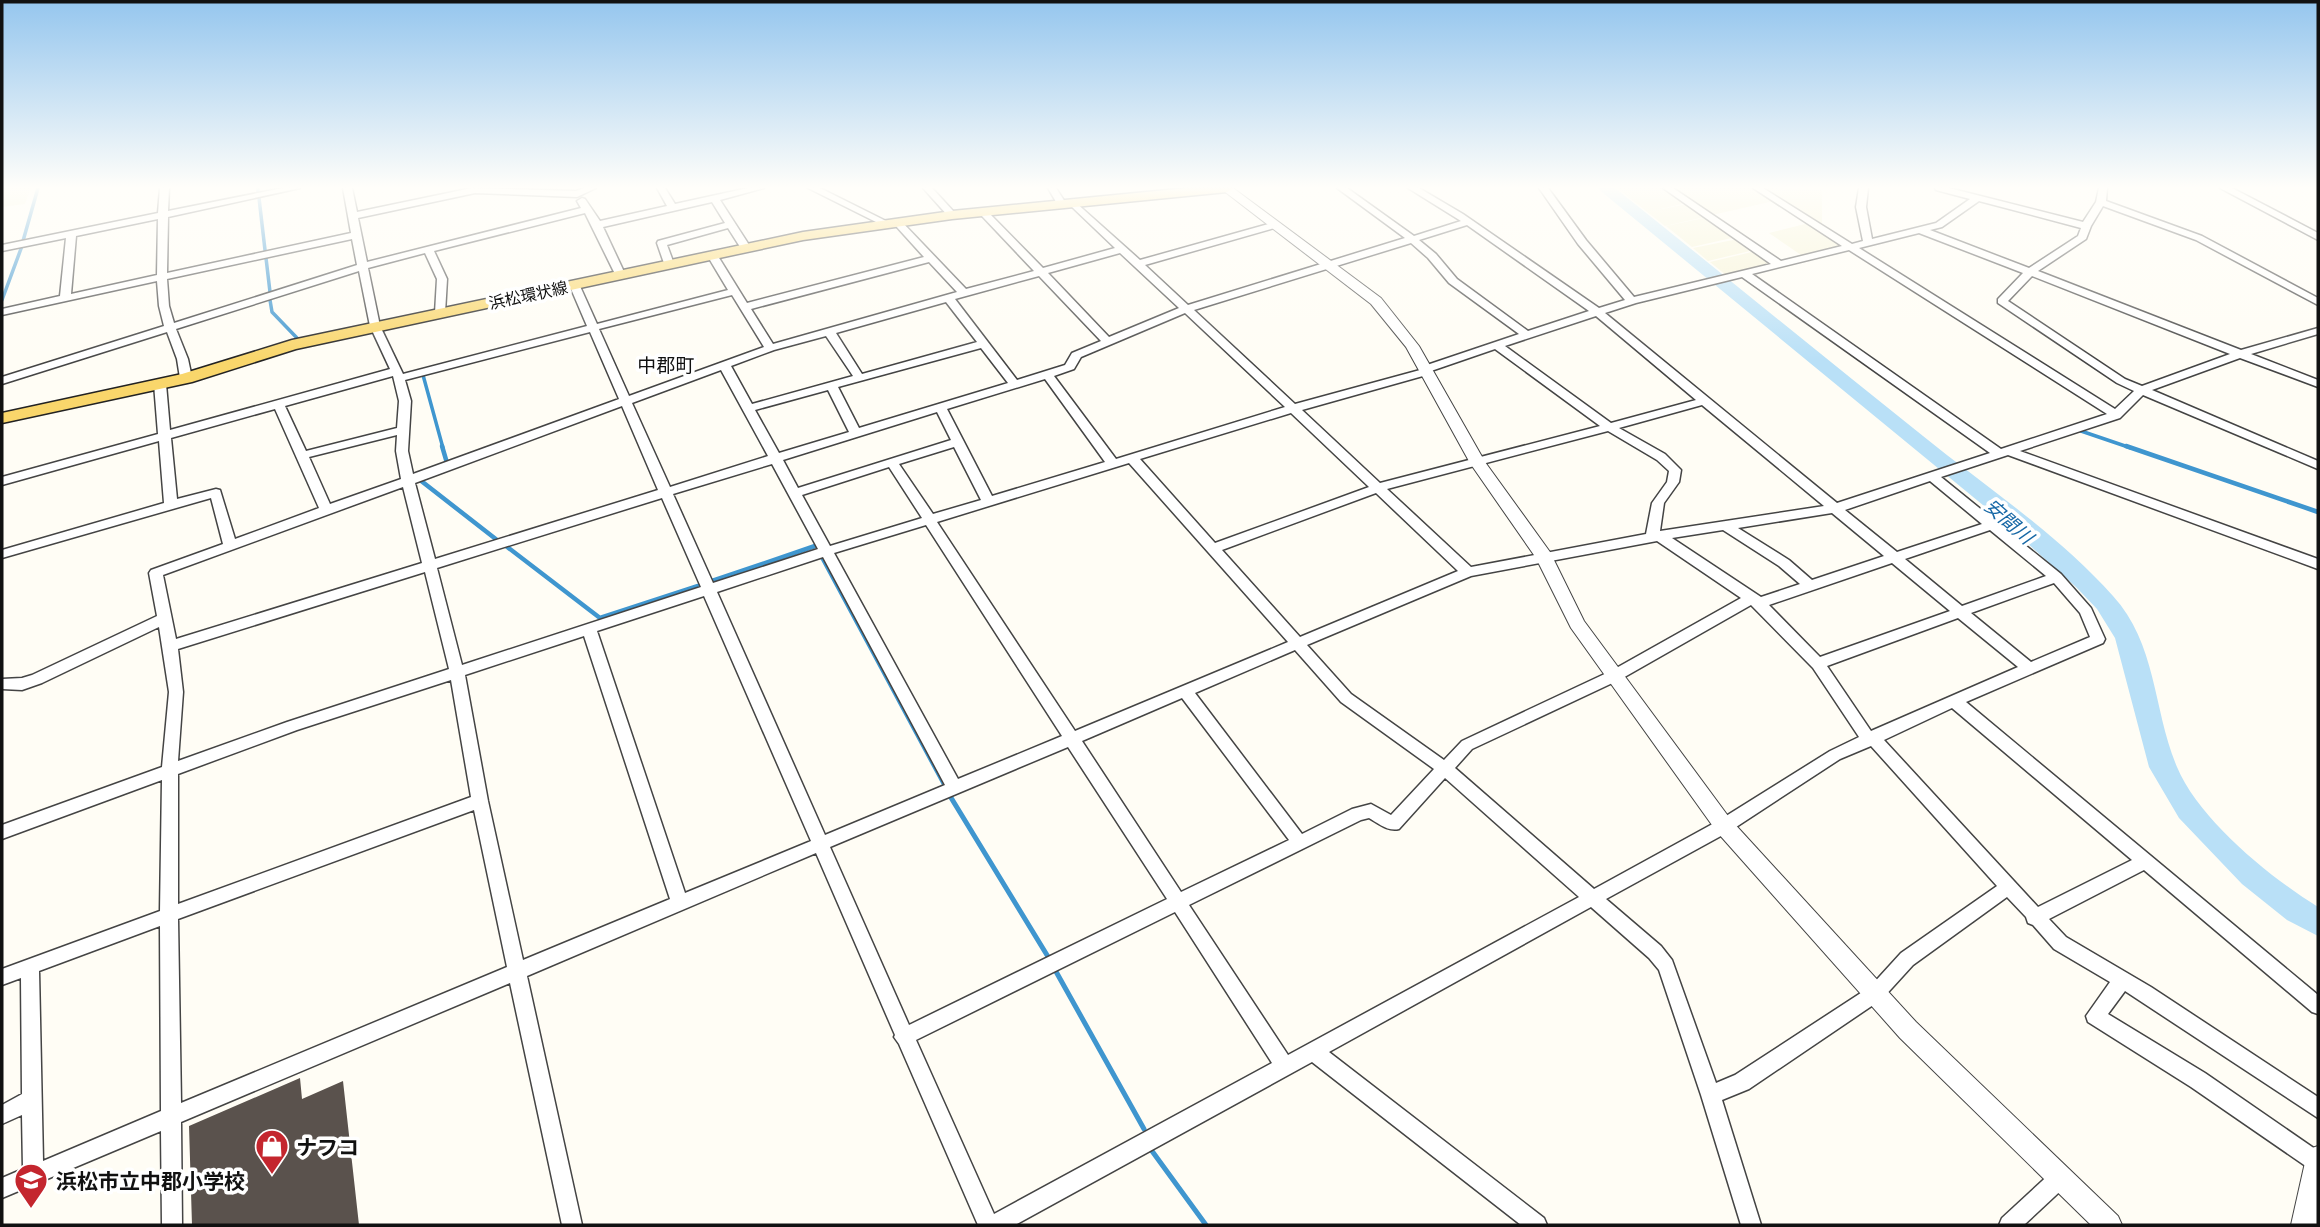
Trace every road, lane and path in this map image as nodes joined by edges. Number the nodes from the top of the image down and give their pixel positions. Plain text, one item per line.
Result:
1 (70, 245) edge
2 (163, 245) edge
3 (307, 245) edge
4 (358, 245) edge
5 (443, 245) edge
6 (607, 245) edge
7 (663, 245) edge
8 (744, 245) edge
9 (762, 245) edge
10 (917, 245) edge
11 (1016, 245) edge
12 (1118, 245) edge
13 (1204, 245) edge
14 (1303, 245) edge
15 (1391, 245) edge
16 (1419, 245) edge
17 (1501, 245) edge
18 (1585, 245) edge
19 (1751, 245) edge
20 (1848, 245) edge
21 (1858, 245) edge
22 (1961, 245) edge
23 (2071, 245) edge
24 (2211, 245) edge
25 (1851, 247) junction
26 (746, 248) junction
27 (428, 249) junction
28 (1122, 249) junction
29 (712, 255) junction
30 (931, 258) junction
31 (669, 264) junction
32 (1139, 264) junction
33 (1329, 264) junction
34 (1780, 265) junction
35 (363, 266) junction
36 (1042, 272) junction
37 (2030, 272) junction
38 (620, 274) junction
39 (1745, 274) junction
40 (163, 276) junction
41 (574, 284) junction
42 (735, 291) junction
43 (964, 293) junction
44 (65, 298) junction
45 (948, 298) junction
46 (1632, 301) junction
47 (2318, 302) edge
48 (745, 307) junction
49 (1186, 309) junction
50 (1596, 311) junction
51 (2, 312) edge
52 (440, 313) junction
53 (375, 327) junction
54 (170, 328) junction
55 (591, 328) junction
56 (830, 331) junction
57 (2318, 331) edge
58 (1527, 335) junction
59 (1108, 342) junction
60 (983, 344) junction
61 (1499, 346) junction
62 (770, 348) junction
63 (2239, 354) junction
64 (724, 364) junction
65 (1426, 370) junction
66 (1047, 374) junction
67 (398, 375) junction
68 (186, 378) junction
69 (860, 379) junction
70 (2, 381) edge
71 (160, 384) junction
72 (1014, 384) junction
73 (2318, 384) edge
74 (832, 386) junction
75 (2141, 390) junction
76 (625, 400) junction
77 (1704, 401) junction
78 (279, 405) junction
79 (750, 408) junction
80 (940, 409) junction
81 (1292, 409) junction
82 (2116, 415) junction
83 (2, 418) edge
84 (1609, 427) junction
85 (403, 430) junction
86 (856, 433) junction
87 (164, 436) junction
88 (956, 442) junction
89 (2005, 452) junction
90 (303, 455) junction
91 (777, 458) junction
92 (1132, 458) junction
93 (892, 462) junction
94 (1478, 463) junction
95 (1113, 464) junction
96 (2318, 465) edge
97 (1946, 472) junction
98 (2, 481) edge
99 (408, 481) junction
100 (1377, 488) junction
101 (666, 493) junction
102 (796, 493) junction
103 (988, 500) junction
104 (171, 505) junction
105 (1836, 508) junction
106 (327, 511) junction
107 (929, 519) junction
108 (1724, 525) junction
109 (1992, 526) junction
110 (1657, 537) junction
111 (230, 546) junction
112 (1212, 549) junction
113 (827, 551) junction
114 (2, 554) edge
115 (1544, 556) junction
116 (1895, 558) junction
117 (2318, 564) edge
118 (428, 565) junction
119 (1468, 572) junction
120 (2056, 578) junction
121 (1811, 586) junction
122 (709, 589) junction
123 (1755, 601) junction
124 (1961, 612) junction
125 (164, 620) junction
126 (589, 628) junction
127 (1297, 644) junction
128 (170, 646) junction
129 (1818, 664) junction
130 (2027, 667) junction
131 (457, 673) junction
132 (1616, 675) junction
133 (2, 684) edge
134 (1186, 692) junction
135 (1954, 701) junction
136 (1072, 738) junction
137 (1870, 738) junction
138 (1444, 768) junction
139 (170, 769) junction
140 (955, 788) junction
141 (480, 801) junction
142 (1724, 826) junction
143 (2, 832) edge
144 (1300, 843) junction
145 (819, 845) junction
146 (2145, 862) junction
147 (2007, 888) junction
148 (1591, 896) junction
149 (1177, 902) junction
150 (680, 903) junction
151 (169, 915) junction
152 (2034, 918) junction
153 (30, 967) junction
154 (518, 970) junction
155 (2, 977) edge
156 (2123, 979) junction
157 (1876, 993) junction
158 (2318, 1006) edge
159 (903, 1037) junction
160 (1312, 1051) junction
161 (1285, 1067) junction
162 (1712, 1095) junction
163 (32, 1099) junction
164 (2318, 1108) edge
165 (2, 1115) edge
166 (171, 1117) junction
167 (2318, 1160) edge
168 (33, 1174) junction
169 (2061, 1177) junction
170 (2, 1188) edge
171 (172, 1225) edge
172 (572, 1225) edge
173 (988, 1225) edge
174 (995, 1225) edge
175 (1537, 1225) edge
176 (1751, 1225) edge
177 (2009, 1225) edge
178 (2109, 1225) edge
179 (2304, 1225) edge

1 - 44 street
2 - 40 street
3 - 40 street
4 - 35 street
5 - 27 street
6 - 38 street
7 - 31 street
8 - 26 street
9 - 26 main road, 浜松環状線
10 - 30 street
11 - 36 street
12 - 28 street
13 - 32 street
14 - 33 street
15 - 33 street
16 - 58 street
17 - 50 street
18 - 46 street
19 - 34 street
20 - 25 street
21 - 25 street
22 - 37 street
23 - 37 street
24 - 47 street
25 - 34 street
25 - 82 street
26 - 29 main road, 浜松環状線
27 - 35 street
27 - 52 street
28 - 32 street
28 - 36 street
29 - 31 main road, 浜松環状線
29 - 42 street
30 - 43 street
30 - 48 street
31 - 38 main road, 浜松環状線
32 - 49 street
33 - 49 street
33 - 65 street
34 - 39 street
35 - 53 street
35 - 54 street
36 - 43 street
36 - 59 street
37 - 63 street
37 - 75 street
38 - 41 main road, 浜松環状線
39 - 46 street
39 - 89 street
40 - 44 street
40 - 54 street
41 - 52 main road, 浜松環状線
41 - 55 street
42 - 48 street
42 - 55 street
43 - 45 street
44 - 51 street
45 - 56 street
45 - 60 street
46 - 50 street
48 - 62 street
49 - 59 street
49 - 81 street
50 - 58 street
50 - 77 street
52 - 53 main road, 浜松環状線
53 - 67 street
53 - 68 main road, 浜松環状線
54 - 68 street
54 - 70 street
55 - 67 street
55 - 76 street
56 - 62 street
56 - 69 street
57 - 63 street
58 - 61 street
59 - 66 street
60 - 69 street
60 - 72 street
61 - 65 street
61 - 84 street
62 - 64 street
63 - 73 street
63 - 75 street
64 - 76 street
64 - 79 street
65 - 81 street
65 - 94 street
66 - 72 street
66 - 95 street
67 - 78 street
67 - 85 street
68 - 71 main road, 浜松環状線
69 - 74 street
71 - 83 main road, 浜松環状線
71 - 87 street
72 - 80 street
74 - 79 street
74 - 86 street
75 - 82 street
75 - 96 street
76 - 99 street
76 - 101 street
77 - 84 street
77 - 105 street
78 - 87 street
78 - 90 street
79 - 91 street
80 - 86 street
80 - 88 street
81 - 92 street
81 - 100 street
82 - 89 street
84 - 94 street
84 - 110 street
85 - 90 street
85 - 99 street
86 - 91 street
87 - 98 street
87 - 104 street
88 - 93 street
88 - 103 street
89 - 97 street
89 - 117 street
90 - 106 street
91 - 101 street
91 - 102 street
92 - 95 street
92 - 112 street
93 - 102 street
93 - 107 street
94 - 100 street
94 - 115 street
95 - 103 street
97 - 105 street
97 - 109 street
99 - 106 street
99 - 118 street
100 - 112 street
100 - 119 street
101 - 118 street
101 - 122 street
102 - 113 street
103 - 107 street
104 - 111 street
104 - 114 street
105 - 108 street
105 - 116 street
106 - 111 street
107 - 113 street
107 - 136 street
108 - 110 street
108 - 121 street
109 - 116 street
109 - 120 street
110 - 115 street
110 - 123 street
111 - 125 street
112 - 127 street
113 - 122 street
113 - 140 street
115 - 119 street
115 - 132 street
116 - 121 street
116 - 124 street
118 - 128 street
118 - 131 street
119 - 127 street
120 - 124 street
120 - 130 street
121 - 123 street
122 - 126 street
122 - 145 street
123 - 129 street
123 - 132 street
124 - 129 street
124 - 130 street
125 - 128 street
125 - 133 street
126 - 131 street
126 - 150 street
127 - 134 street
127 - 138 street
128 - 139 street
129 - 137 street
130 - 135 street
131 - 139 street
131 - 141 street
132 - 138 street
132 - 142 street
134 - 136 street
134 - 144 street
135 - 137 street
135 - 146 street
136 - 140 street
136 - 149 street
137 - 142 street
137 - 147 street
138 - 144 street
138 - 148 street
139 - 143 street
139 - 151 street
140 - 145 street
141 - 151 street
141 - 154 street
142 - 148 street
142 - 157 street
144 - 149 street
145 - 150 street
145 - 159 street
146 - 152 street
146 - 158 street
147 - 152 street
147 - 157 street
148 - 160 street
148 - 162 street
149 - 159 street
149 - 161 street
150 - 154 street
151 - 153 street
151 - 166 street
152 - 156 street
153 - 155 street
153 - 163 street
154 - 166 street
154 - 172 street
156 - 164 street
156 - 167 street
157 - 162 street
157 - 169 street
159 - 173 street
160 - 161 street
160 - 175 street
161 - 174 street
162 - 176 street
163 - 165 street
163 - 168 street
166 - 168 street
166 - 171 street
167 - 179 street
168 - 170 street
169 - 177 street
169 - 178 street

